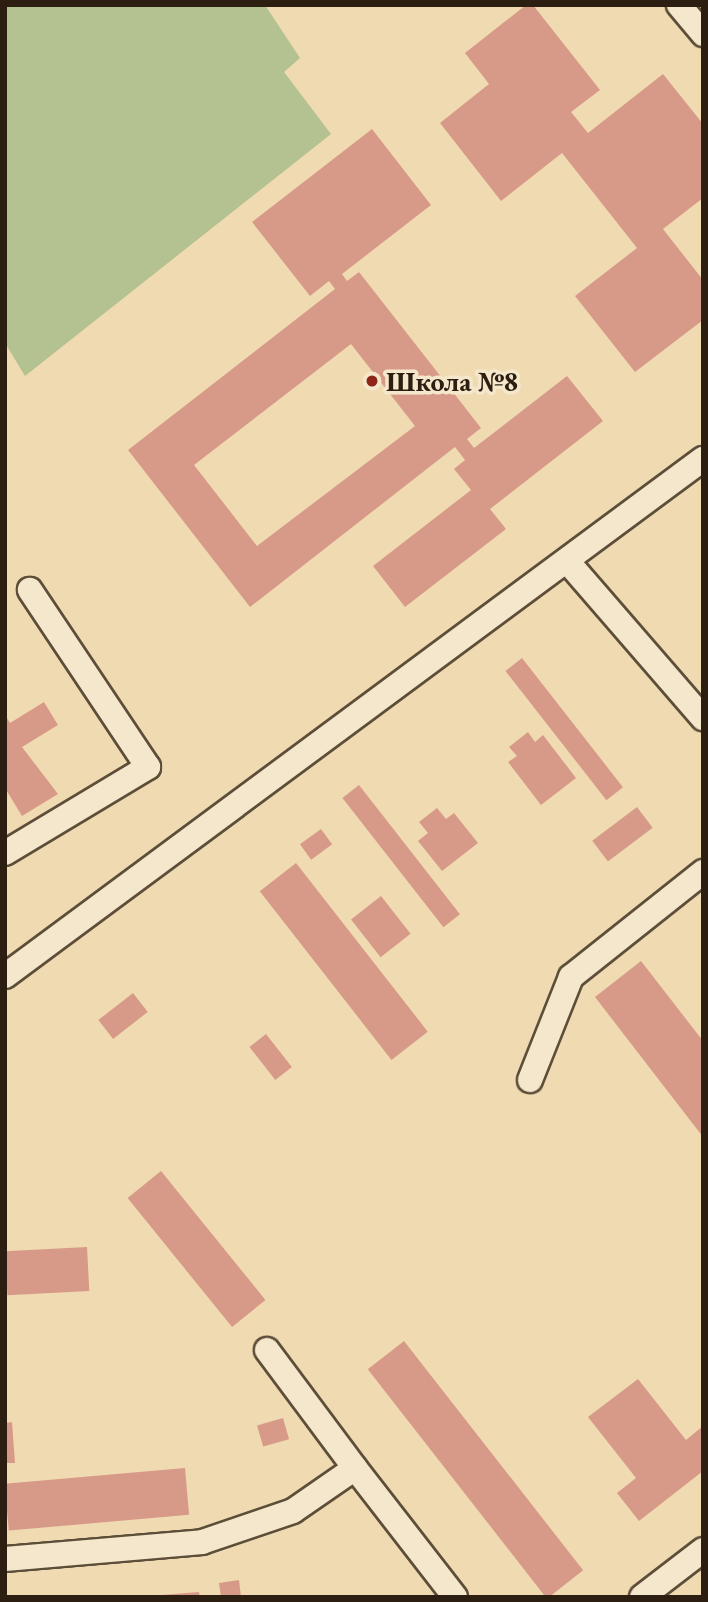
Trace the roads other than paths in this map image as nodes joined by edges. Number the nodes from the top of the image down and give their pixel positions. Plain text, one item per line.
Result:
1 (703, 459) edge
2 (567, 561) junction
3 (30, 590) dead end
4 (703, 718) edge
5 (5, 853) edge
6 (703, 872) edge
7 (5, 976) edge
8 (530, 1080) dead end
9 (268, 1350) dead end
10 (355, 1468) junction
11 (703, 1550) edge
12 (5, 1559) edge
13 (455, 1597) edge
14 (642, 1597) edge

1 - 2 street
2 - 4 street
2 - 7 street
3 - 5 street
6 - 8 street
9 - 10 street
10 - 12 street
10 - 13 street
11 - 14 street

